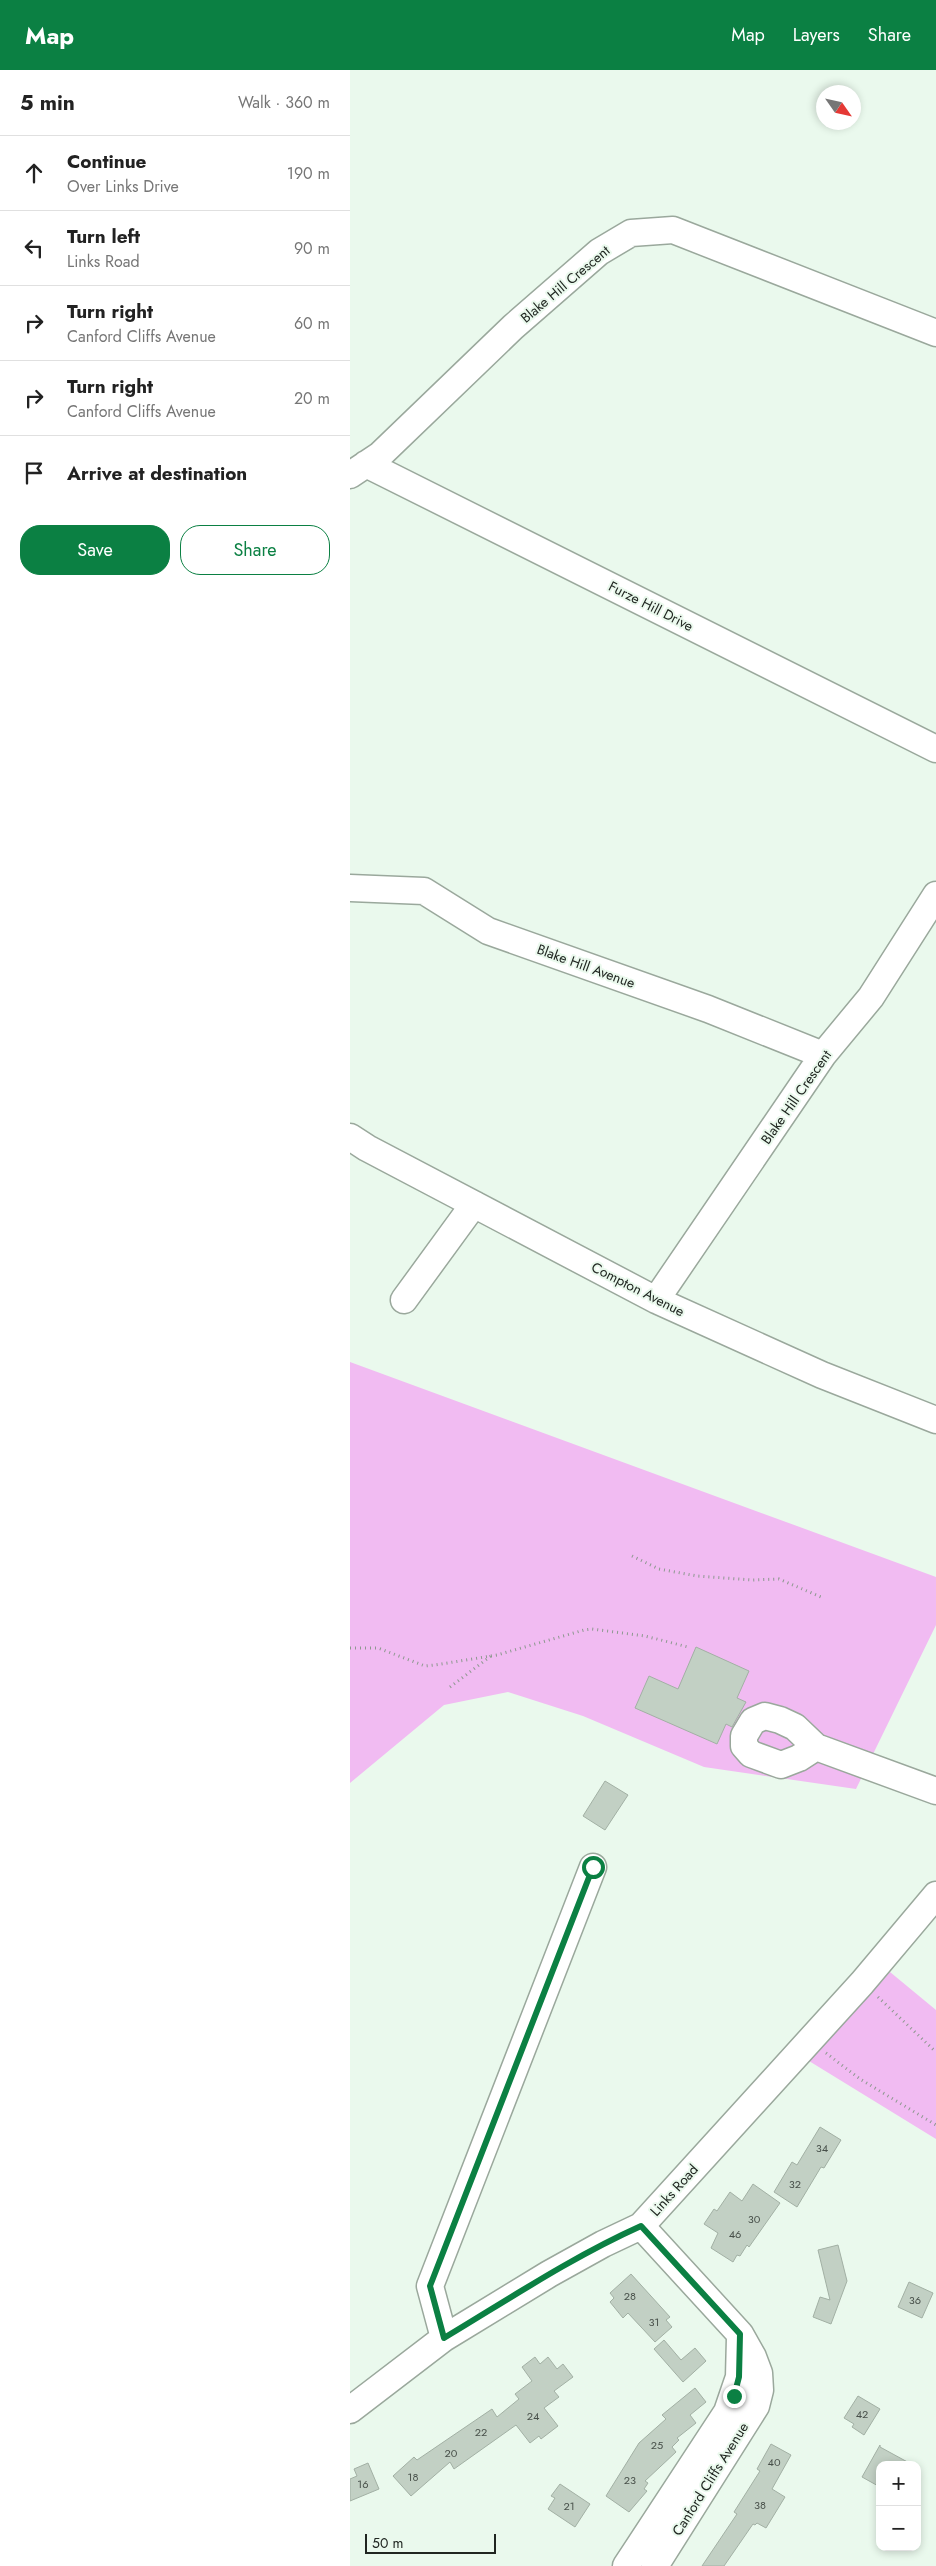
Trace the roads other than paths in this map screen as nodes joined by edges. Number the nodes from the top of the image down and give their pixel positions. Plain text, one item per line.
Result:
1 (936, 332) edge
2 (358, 470) edge
3 (936, 749) edge
4 (350, 888) edge
5 (936, 895) edge
6 (824, 1056) junction
7 (350, 1137) edge
8 (474, 1204) junction
9 (404, 1300) dead end
10 (656, 1300) junction
11 (936, 1420) edge
12 (816, 1747) dead end
13 (936, 1791) edge
14 (593, 1867) dead end
15 (936, 1895) edge
16 (641, 2226) junction
17 (740, 2334) junction
18 (444, 2338) junction
19 (350, 2410) edge
20 (626, 2566) edge
21 (655, 2566) edge

1 - 2 street, Blake Hill Crescent
2 - 3 street, Furze Hill Drive
4 - 6 street, Blake Hill Avenue
5 - 6 street, Blake Hill Crescent
6 - 10 street, Blake Hill Crescent
7 - 8 street, Compton Avenue
8 - 9 street
8 - 10 street, Compton Avenue
10 - 11 street, Compton Avenue
12 - 13 street
14 - 18 street
15 - 16 street, Links Road
16 - 17 street, Canford Cliffs Avenue
16 - 18 street, Links Road
17 - 20 street, Canford Cliffs Avenue
17 - 21 street, Canford Cliffs Avenue
18 - 19 street, Links Road

